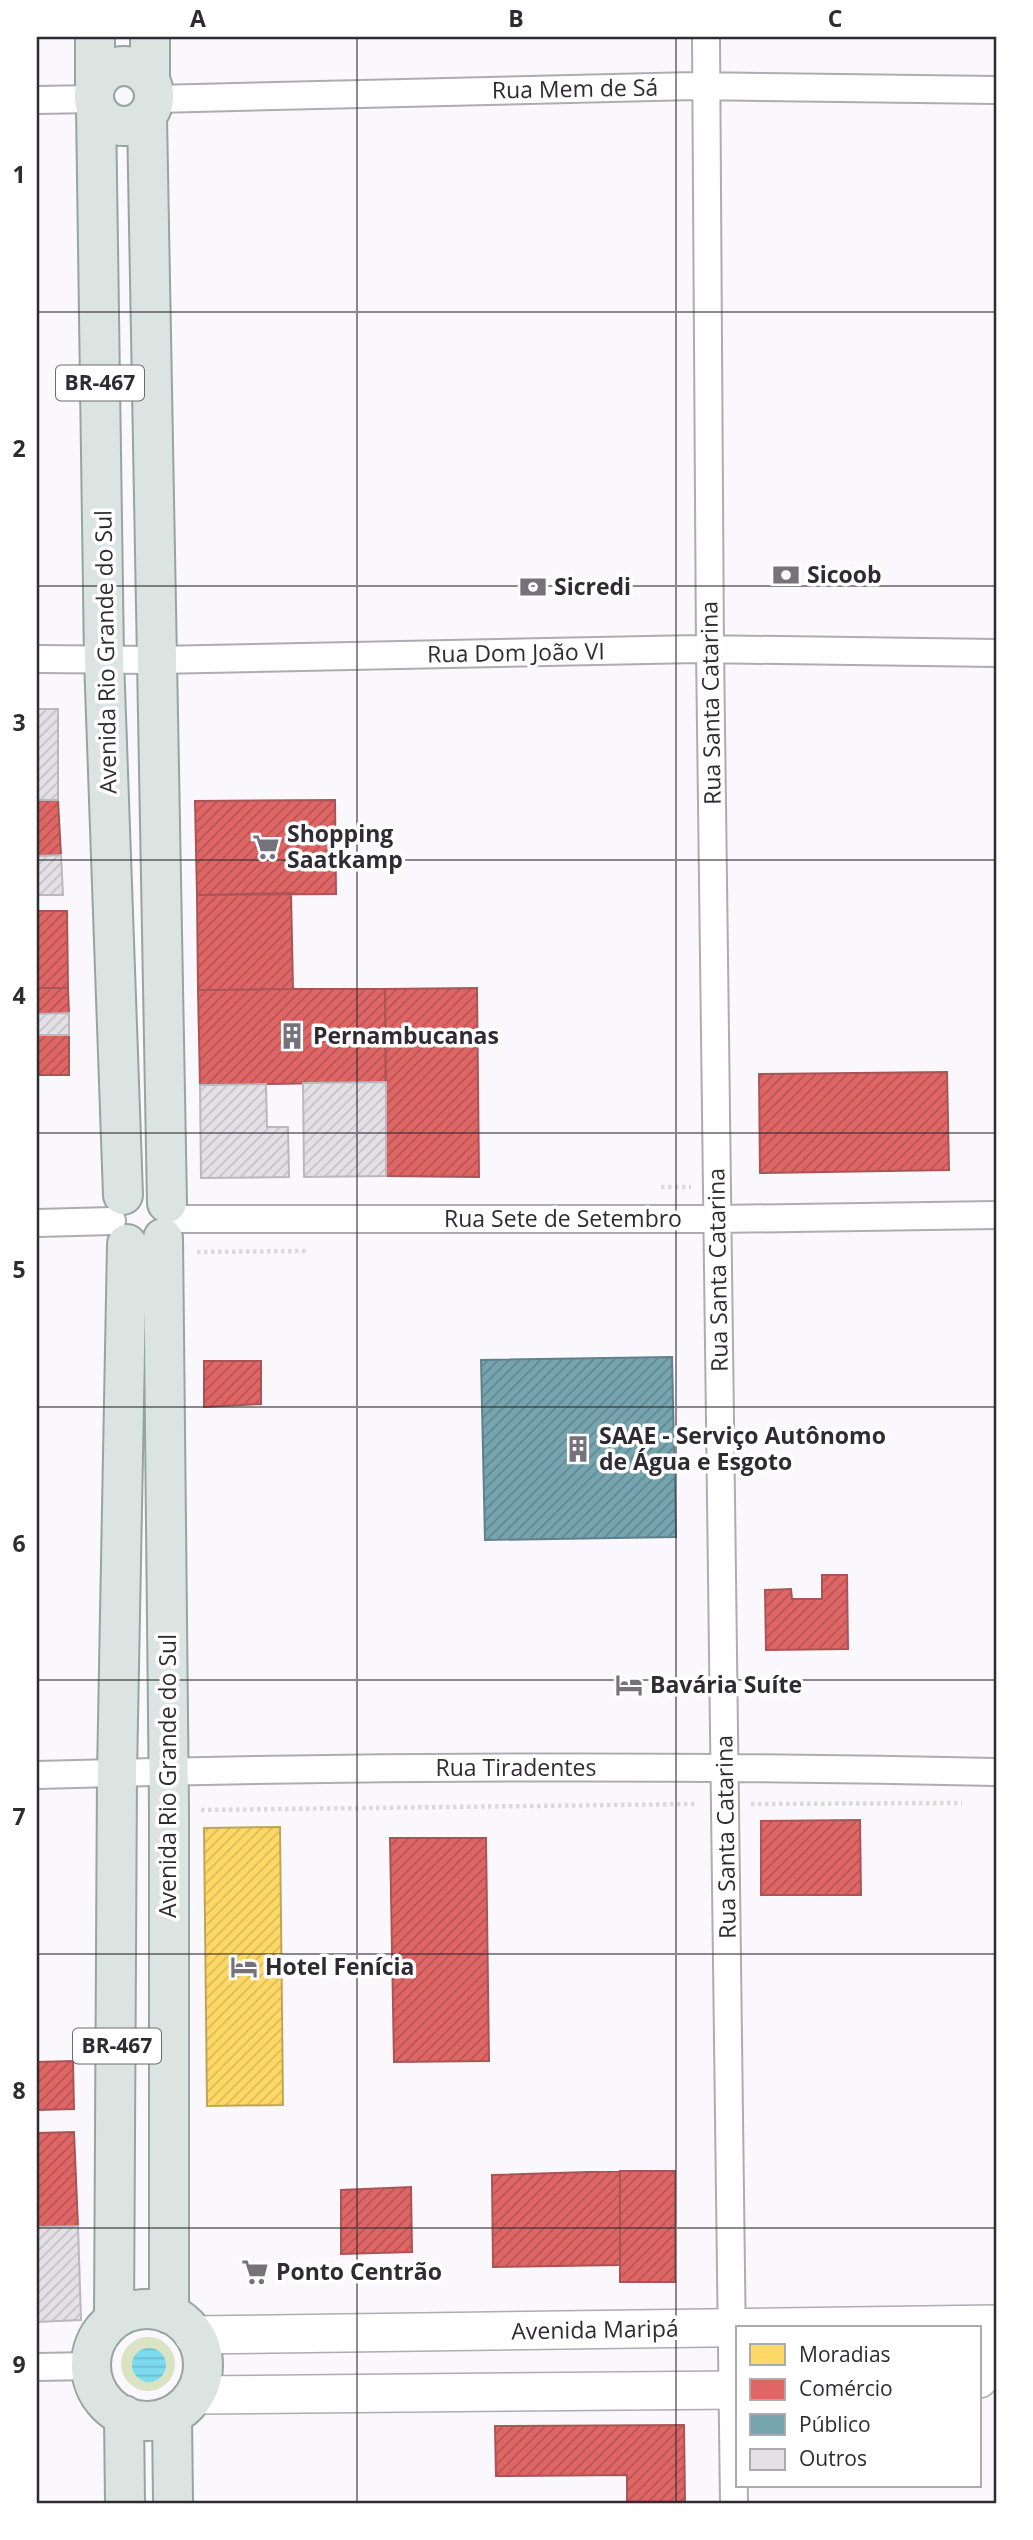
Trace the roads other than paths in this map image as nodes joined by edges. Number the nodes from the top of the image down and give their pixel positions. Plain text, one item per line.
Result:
1 (95, 37) edge
2 (150, 37) edge
3 (706, 37) edge
4 (707, 86) junction
5 (996, 90) edge
6 (151, 98) junction
7 (95, 99) junction
8 (37, 100) edge
9 (710, 649) junction
10 (996, 653) edge
11 (37, 659) edge
12 (104, 659) junction
13 (156, 660) junction
14 (996, 1215) edge
15 (719, 1219) junction
16 (144, 1220) junction
17 (37, 1223) edge
18 (724, 1766) junction
19 (169, 1771) junction
20 (996, 1772) edge
21 (117, 1773) junction
22 (37, 1775) edge
23 (114, 2319) junction
24 (181, 2324) junction
25 (981, 2332) edge
26 (734, 2337) edge
27 (91, 2366) junction
28 (37, 2367) edge
29 (981, 2376) edge
30 (735, 2390) edge
31 (183, 2405) junction
32 (124, 2415) junction
33 (125, 2503) edge
34 (173, 2503) edge
35 (734, 2503) edge

1 - 7 main road, Avenida Rio Grande do Sul / BR-467
2 - 6 main road, Avenida Rio Grande do Sul / BR-467
3 - 4 street, Rua Santa Catarina
4 - 5 street, Rua Mem de Sá
4 - 6 street, Rua Mem de Sá
4 - 9 street, Rua Santa Catarina
6 - 7 main road
6 - 7 main road
6 - 13 main road, Avenida Rio Grande do Sul / BR-467
7 - 8 street
7 - 12 main road, Avenida Rio Grande do Sul / BR-467
9 - 10 street, Rua Dom João VI
9 - 13 street, Rua Dom João VI
9 - 15 street, Rua Santa Catarina
11 - 12 street, Rua Dom João VI
12 - 13 street, Rua Dom João VI
12 - 16 main road, Avenida Rio Grande do Sul / BR-467
13 - 16 main road, Avenida Rio Grande do Sul / BR-467
14 - 15 street, Rua Sete de Setembro
15 - 16 street, Rua Sete de Setembro
15 - 18 street, Rua Santa Catarina
16 - 17 street, Rua Sete de Setembro
16 - 19 main road, Avenida Rio Grande do Sul / BR-467
16 - 21 main road, Avenida Rio Grande do Sul / BR-467
18 - 19 street, Rua Tiradentes
18 - 20 street, Rua Tiradentes
18 - 26 street, Rua Santa Catarina
19 - 21 street, Rua Tiradentes
19 - 24 main road, Avenida Rio Grande do Sul / BR-467
21 - 22 street, Rua Tiradentes
21 - 23 main road, Avenida Rio Grande do Sul / BR-467
23 - 24 main road
23 - 27 main road
24 - 26 main road, Avenida Maripá
24 - 31 main road, Avenida Rio Grande do Sul / BR-467
25 - 29 main road
26 - 30 street, Rua Santa Catarina
27 - 28 street
27 - 32 main road
30 - 31 main road
30 - 35 street, Rua Santa Catarina
31 - 32 main road
31 - 34 main road, Avenida Rio Grande do Sul / BR-467
32 - 33 main road

